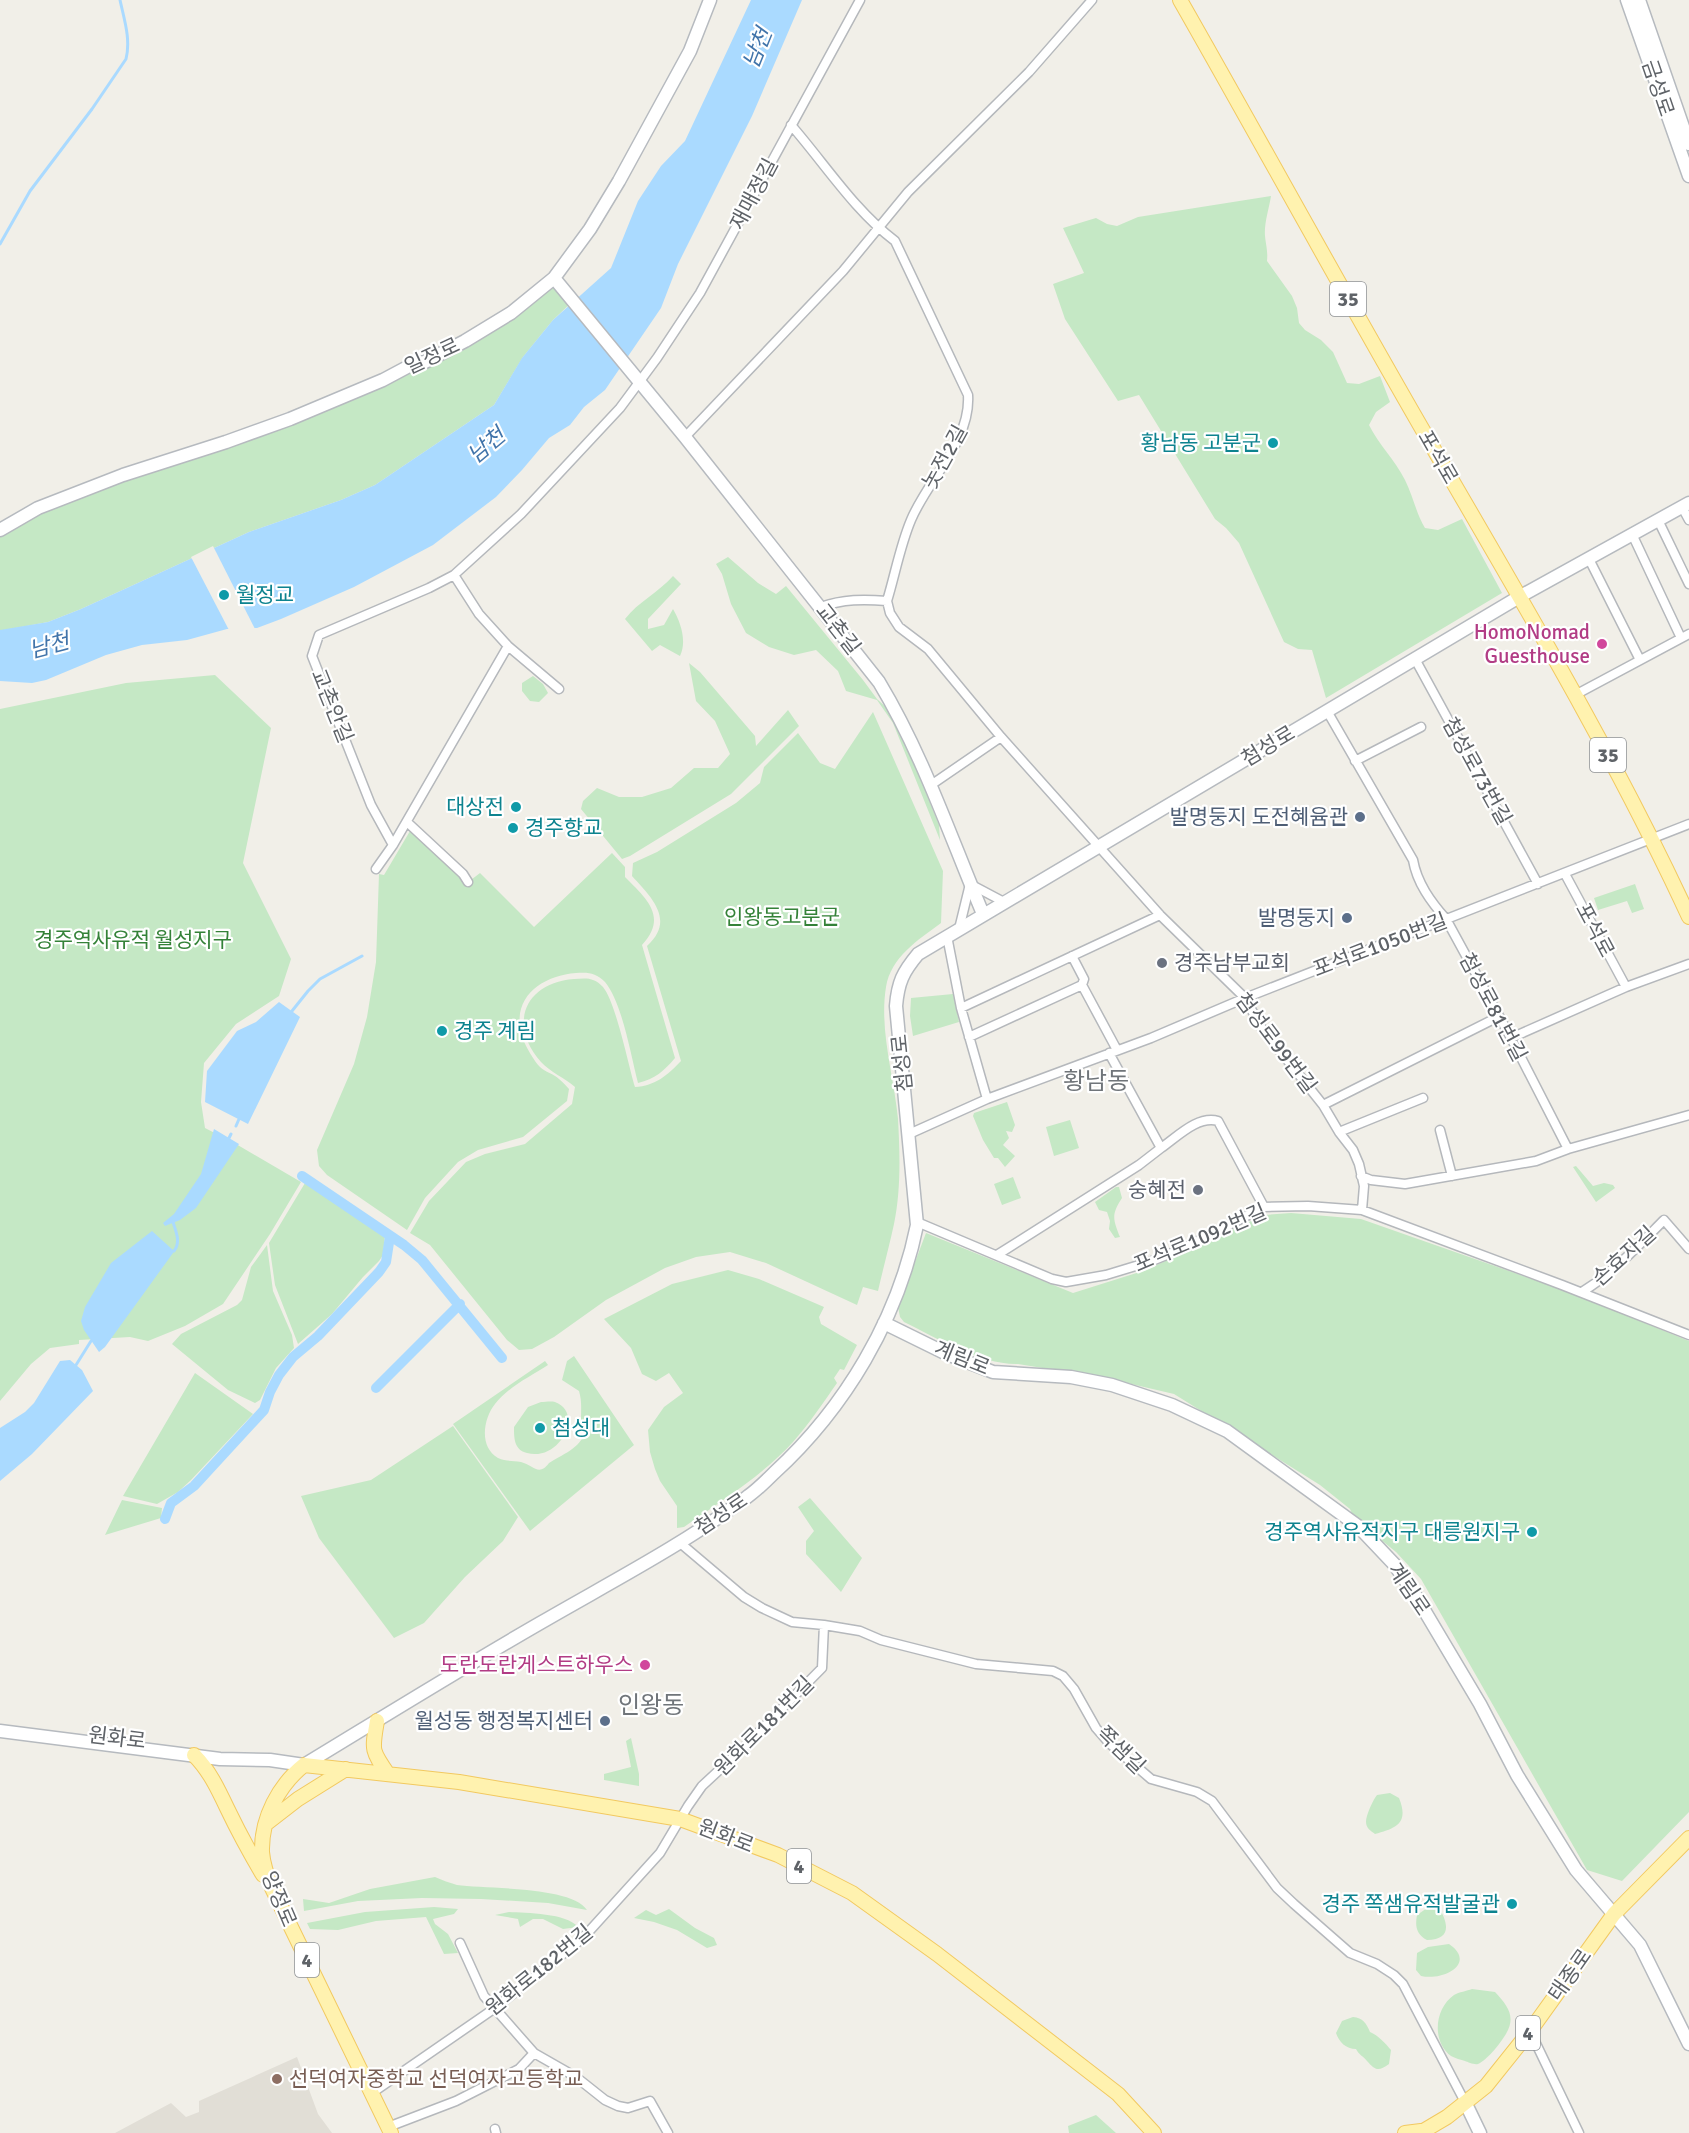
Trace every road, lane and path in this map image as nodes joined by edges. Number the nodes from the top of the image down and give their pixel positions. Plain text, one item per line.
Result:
1 (710, 0) edge
2 (860, 0) edge
3 (1092, 0) edge
4 (1180, 0) edge
5 (1627, 0) edge
6 (1639, 0) edge
7 (791, 125) junction
8 (1689, 144) edge
9 (1689, 176) edge
10 (878, 229) junction
11 (554, 278) junction
12 (637, 380) junction
13 (685, 437) junction
14 (1686, 505) edge
15 (1658, 520) junction
16 (1689, 520) edge
17 (0, 530) edge
18 (1632, 534) junction
19 (1589, 559) junction
20 (454, 575) junction
21 (1689, 584) edge
22 (1519, 597) junction
23 (887, 601) junction
24 (821, 607) junction
25 (1685, 636) edge
26 (508, 646) junction
27 (1415, 659) junction
28 (1640, 660) junction
29 (559, 689) dead end
30 (1575, 695) junction
31 (1327, 711) junction
32 (1421, 727) dead end
33 (1001, 737) junction
34 (1355, 761) junction
35 (931, 785) junction
36 (407, 822) junction
37 (1689, 824) edge
38 (1653, 838) junction
39 (393, 845) junction
40 (1097, 847) junction
41 (376, 869) dead end
42 (1565, 874) junction
43 (468, 882) dead end
44 (970, 884) junction
45 (1538, 884) junction
46 (1004, 902) junction
47 (983, 914) junction
48 (1160, 915) junction
49 (1689, 917) edge
50 (1446, 919) junction
51 (959, 929) junction
52 (947, 936) junction
53 (1072, 956) junction
54 (1689, 964) edge
55 (1082, 986) junction
56 (1626, 987) junction
57 (1245, 998) junction
58 (961, 1008) junction
59 (1498, 1017) junction
60 (969, 1036) junction
61 (1511, 1038) junction
62 (1113, 1051) junction
63 (1423, 1098) dead end
64 (987, 1099) junction
65 (1323, 1105) junction
66 (1689, 1115) edge
67 (1440, 1130) dead end
68 (1339, 1132) junction
69 (909, 1134) junction
70 (1161, 1148) junction
71 (1568, 1149) junction
72 (1361, 1176) junction
73 (1452, 1176) junction
74 (1264, 1207) junction
75 (1362, 1210) junction
76 (917, 1222) junction
77 (1689, 1249) edge
78 (997, 1255) junction
79 (1582, 1292) junction
80 (884, 1323) junction
81 (1689, 1335) edge
82 (679, 1542) junction
83 (824, 1625) junction
84 (377, 1721) junction
85 (0, 1724) edge
86 (0, 1731) edge
87 (194, 1755) junction
88 (231, 1758) junction
89 (304, 1765) junction
90 (346, 1769) junction
91 (388, 1774) junction
92 (680, 1819) junction
93 (267, 1823) junction
94 (1689, 1838) edge
95 (272, 1888) junction
96 (1614, 1914) junction
97 (460, 1944) dead end
98 (495, 2008) junction
99 (1530, 2031) junction
100 (1689, 2044) edge
101 (534, 2053) junction
102 (372, 2093) junction
103 (1466, 2104) junction
104 (1139, 2116) junction
105 (389, 2130) edge
106 (1421, 2132) edge
107 (668, 2133) edge
108 (1148, 2133) edge
109 (1155, 2133) edge
110 (1405, 2133) edge
111 (1480, 2133) edge
112 (1579, 2133) edge

1 - 11 street, 일정로
2 - 7 street, 재매정길
3 - 10 street
4 - 22 main road, 포석로 / 35
5 - 9 street, 금성로
6 - 8 street, 금성로
7 - 10 street, 놋전2길
7 - 12 street, 재매정길
10 - 13 street
10 - 23 street, 놋전2길
11 - 12 street, 교촌길
11 - 17 street, 일정로
12 - 13 street, 교촌길
12 - 20 street, 교촌안길
13 - 24 street, 교촌길
14 - 15 street, 첨성로
14 - 16 street
15 - 18 street, 첨성로
15 - 21 street
18 - 19 street, 첨성로
18 - 25 street
19 - 22 street, 첨성로
19 - 28 street
20 - 26 street
20 - 39 street, 교촌안길
22 - 27 street, 첨성로
22 - 30 main road, 포석로 / 35
23 - 24 street
23 - 33 street
24 - 35 street, 교촌길
25 - 28 street
26 - 29 street
26 - 36 street
27 - 31 street, 첨성로
27 - 45 street, 첨성로73번길
28 - 30 street
30 - 38 main road, 포석로 / 35
31 - 34 street, 첨성로81번길
31 - 40 street, 첨성로
32 - 34 street
33 - 35 street
33 - 40 street
34 - 50 street, 첨성로81번길
35 - 44 street, 교촌길
36 - 39 street
36 - 43 street
37 - 38 street, 포석로1050번길
38 - 42 street, 포석로1050번길
38 - 49 main road, 포석로 / 35
39 - 41 street
40 - 46 street, 첨성로
40 - 48 street, 첨성로99번길
42 - 45 street, 포석로1050번길
42 - 56 street, 포석로
44 - 46 street
44 - 47 street, 교촌길
44 - 51 street
45 - 50 street, 포석로1050번길
46 - 47 street, 첨성로
47 - 51 street, 첨성로
48 - 53 street
48 - 57 street, 첨성로99번길
50 - 57 street, 포석로1050번길
50 - 59 street, 첨성로81번길
51 - 52 street, 첨성로
52 - 58 street
52 - 69 street, 첨성로
53 - 55 street
53 - 58 street
54 - 56 street
55 - 60 street
55 - 62 street
56 - 61 street
57 - 62 street, 포석로1050번길
57 - 65 street, 첨성로99번길
58 - 60 street
59 - 61 street, 첨성로81번길
59 - 65 street
60 - 64 street
61 - 71 street, 첨성로81번길
62 - 64 street, 포석로1050번길
62 - 70 street
63 - 68 street
64 - 69 street, 포석로1050번길
65 - 68 street, 첨성로99번길
66 - 71 street
67 - 73 street
68 - 72 street, 첨성로99번길
69 - 76 street, 첨성로
70 - 74 street
70 - 78 street
71 - 73 street
72 - 73 street
72 - 75 street, 첨성로99번길
74 - 75 street, 포석로1092번길
74 - 78 street, 포석로1092번길
75 - 79 street, 포석로1092번길
76 - 78 street, 포석로1092번길
76 - 80 street, 첨성로
77 - 79 street, 손효자길
79 - 81 street, 포석로1092번길
80 - 82 street, 첨성로
80 - 96 street, 계림로
82 - 83 street, 쪽샘길
82 - 84 street, 첨성로
83 - 92 street, 원화로181번길
83 - 103 street, 쪽샘길
84 - 89 street, 첨성로
84 - 91 main road
85 - 88 street, 원화로
86 - 87 street, 원화로
87 - 88 street, 원화로
87 - 95 main road
88 - 89 street, 원화로
89 - 90 main road, 원화로 / 4
89 - 93 main road, 양정로 / 4
90 - 91 main road, 원화로 / 4
90 - 93 main road
91 - 92 main road, 원화로 / 4
92 - 98 street, 원화로182번길
92 - 104 main road, 원화로 / 4
93 - 95 main road, 양정로 / 4
94 - 96 main road, 태종로 / 4
95 - 102 main road, 양정로 / 4
96 - 99 main road, 태종로 / 4
96 - 100 street, 계림로
97 - 98 street
98 - 101 street
98 - 102 street, 원화로182번길
99 - 103 main road, 태종로 / 4
99 - 112 street
101 - 105 street
101 - 107 street
102 - 105 main road, 양정로 / 4
103 - 106 main road, 태종로 / 4
103 - 111 street
104 - 108 main road, 원화로
104 - 109 main road
106 - 110 main road, 태종로 / 4

